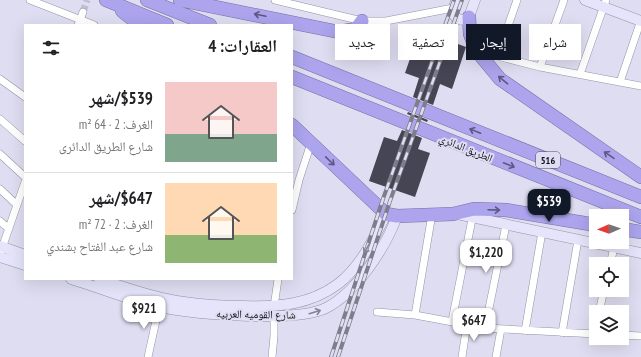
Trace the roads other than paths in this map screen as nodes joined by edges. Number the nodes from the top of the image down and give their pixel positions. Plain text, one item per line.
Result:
1 (30, 0) edge
2 (147, 0) edge
3 (180, 0) edge
4 (275, 0) edge
5 (475, 0) edge
6 (517, 0) edge
7 (564, 0) edge
8 (585, 0) edge
9 (108, 1) edge
10 (605, 3) edge
11 (455, 4) edge
12 (83, 12) tunnel mouth
13 (469, 17) junction
14 (362, 21) junction
15 (641, 21) edge
16 (80, 22) edge
17 (139, 24) edge
18 (165, 24) edge
19 (207, 24) edge
20 (293, 57) edge
21 (540, 67) junction
22 (580, 74) junction
23 (293, 77) edge
24 (0, 79) edge
25 (620, 82) junction
26 (641, 86) edge
27 (24, 96) edge
28 (0, 119) edge
29 (293, 126) edge
30 (293, 132) edge
31 (24, 140) edge
32 (311, 143) junction
33 (0, 154) edge
34 (24, 176) edge
35 (641, 177) edge
36 (296, 179) edge
37 (24, 185) edge
38 (0, 189) edge
39 (641, 197) edge
40 (293, 202) edge
41 (17, 205) junction
42 (473, 213) junction
43 (432, 214) junction
44 (391, 215) junction
45 (641, 217) edge
46 (0, 220) edge
47 (589, 224) edge
48 (506, 225) junction
49 (9, 229) junction
50 (629, 230) edge
51 (542, 232) junction
52 (641, 232) edge
53 (578, 240) junction
54 (589, 242) edge
55 (619, 249) edge
56 (1, 251) edge
57 (641, 253) edge
58 (24, 255) edge
59 (24, 263) edge
60 (74, 280) edge
61 (102, 280) edge
62 (278, 280) edge
63 (159, 307) junction
64 (274, 311) junction
65 (377, 312) dead end
66 (416, 315) junction
67 (452, 321) junction
68 (467, 324) junction
69 (485, 328) junction
70 (500, 329) junction
71 (525, 331) junction
72 (562, 333) junction
73 (589, 334) edge
74 (629, 335) edge
75 (641, 336) edge
76 (148, 357) edge
77 (272, 357) edge
78 (462, 357) edge
79 (496, 357) edge

1 - 16 street
2 - 19 highway
14 -> 3 highway
4 - 14 street
5 - 13 street
6 - 21 street
7 - 21 street
8 - 10 street
9 - 17 highway
9 - 18 highway
10 - 15 street
10 - 22 street
11 - 13 street
11 - 14 street
12 - 16 street
35 -> 13 highway
15 - 25 street
39 -> 20 highway, الطريق الدائري / 516
21 - 22 street
22 - 25 street
23 -> 45 highway, الطريق الدائري / 516
24 - 27 street
25 - 26 street
28 - 31 street
29 - 32 highway
30 - 32 street
32 - 36 street
32 -> 44 highway
33 - 34 street
36 - 40 street
37 - 41 street
38 - 41 street
41 - 49 street
42 - 43 highway
42 -> 47 highway
42 - 48 street
42 - 67 street
43 - 44 highway
43 - 66 street
44 -> 64 street, شارع القوميه العربيه
64 -> 44 street, شارع القوميه العربيه
46 - 49 street
48 - 51 street
48 - 69 street
49 - 56 street
50 - 52 highway
51 - 53 street
51 - 71 street
53 - 54 street
53 - 72 street
55 - 57 street
56 - 58 street
56 - 59 street
60 - 63 street, شارع القوميه العربيه
61 - 64 street, شارع القوميه العربيه
62 - 64 street
63 - 64 street, شارع القوميه العربيه
63 - 76 street
64 - 77 street
65 - 66 street
66 - 67 street
67 - 68 street
68 - 69 street
68 - 78 street
69 - 70 street
70 - 71 street
70 - 79 street
71 - 72 street
72 - 73 street
74 - 75 street

